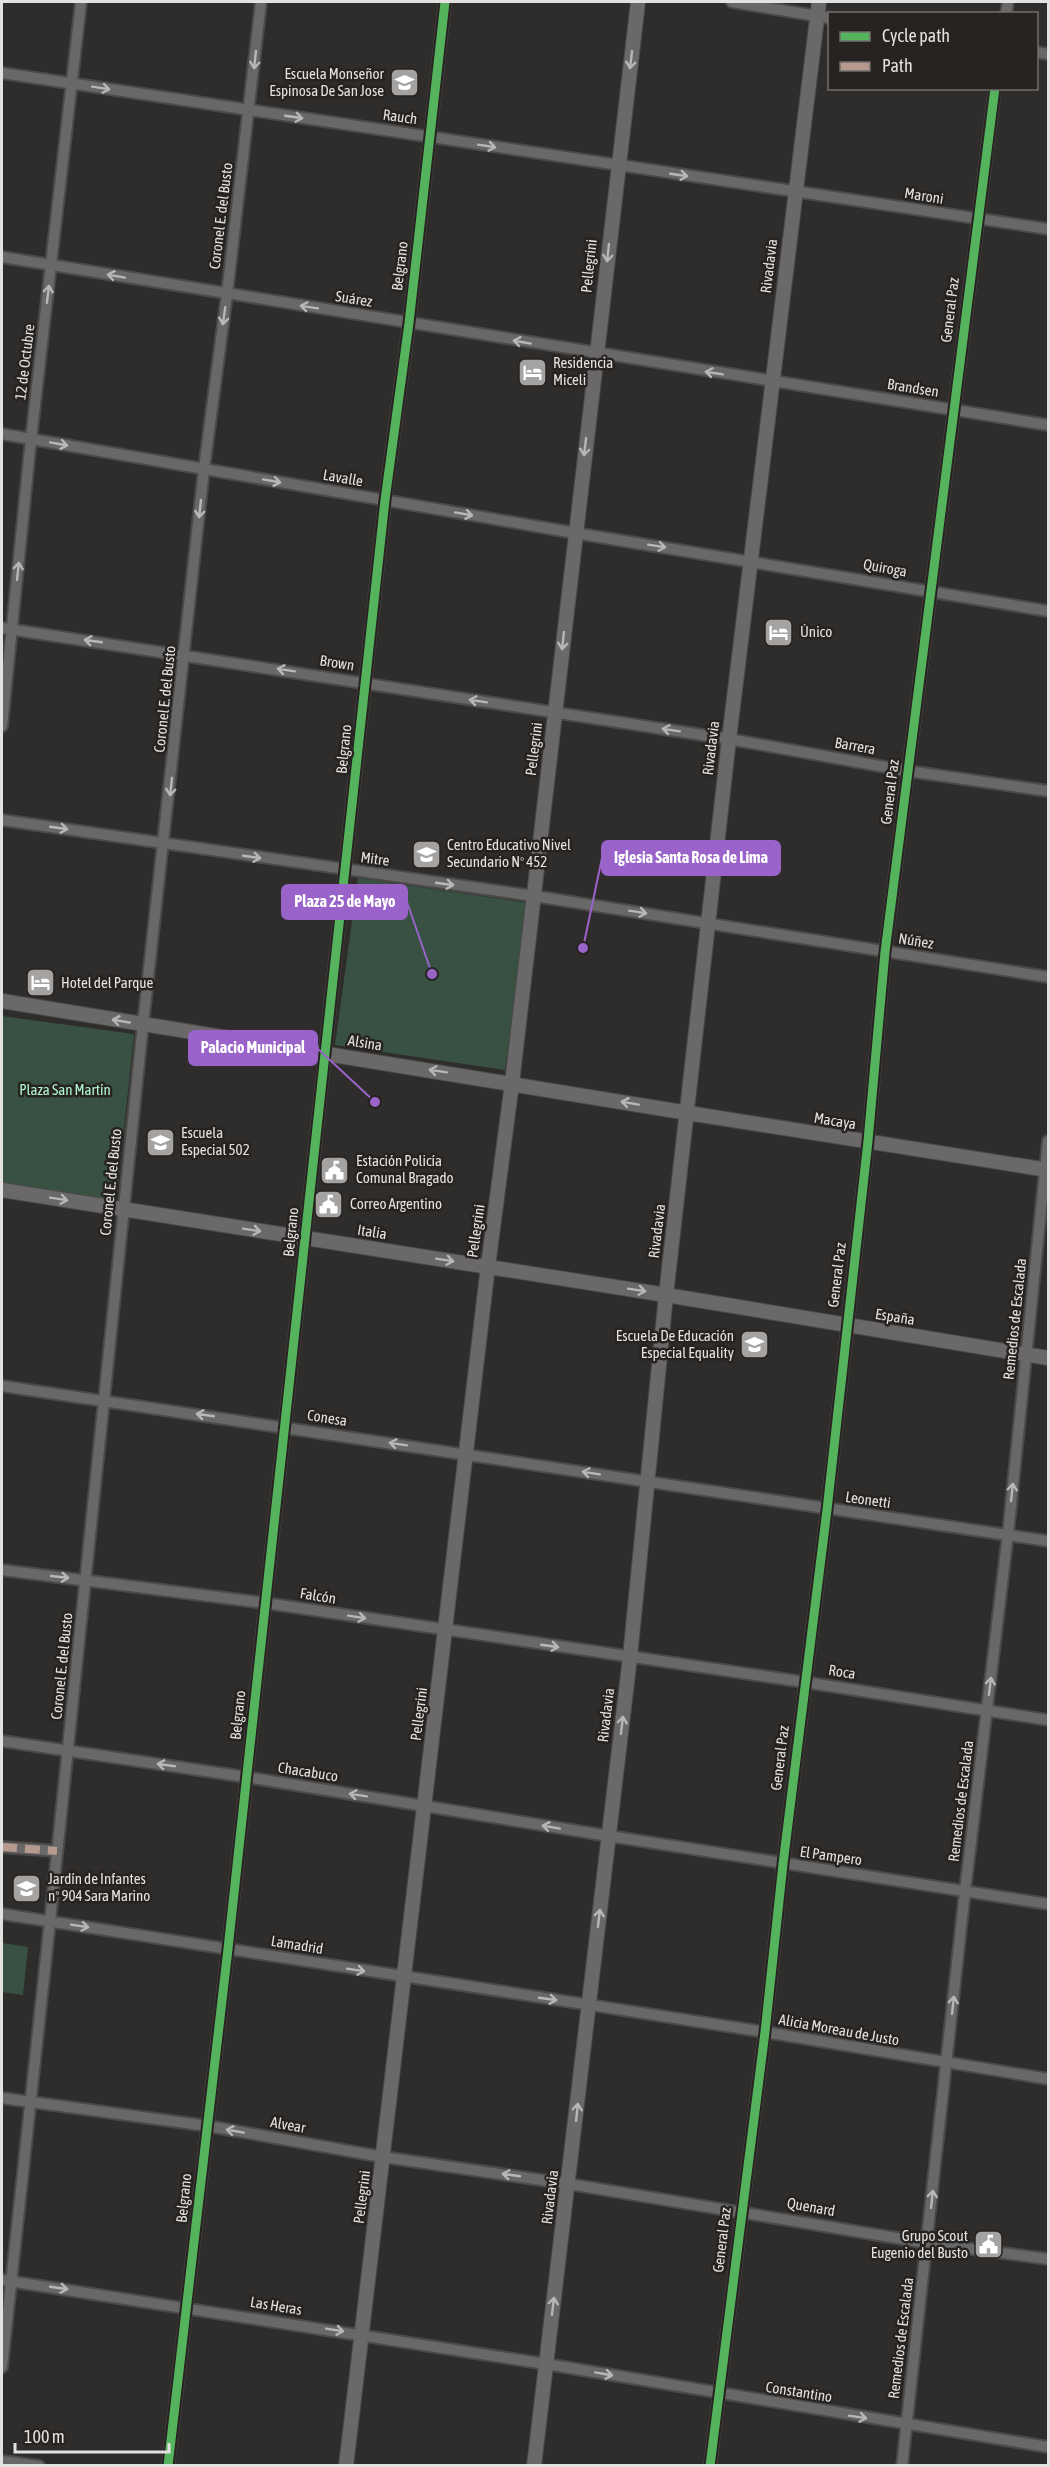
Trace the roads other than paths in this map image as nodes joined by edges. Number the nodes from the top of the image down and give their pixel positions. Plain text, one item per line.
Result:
1 (81, 2) edge
2 (261, 2) edge
3 (445, 2) edge
4 (638, 2) edge
5 (732, 2) edge
6 (822, 12) edge
7 (2, 73) edge
8 (72, 84) junction
9 (995, 90) edge
10 (249, 110) junction
11 (430, 137) junction
12 (617, 166) junction
13 (795, 191) junction
14 (977, 219) junction
15 (1048, 229) edge
16 (2, 257) edge
17 (52, 265) junction
18 (227, 294) junction
19 (409, 323) junction
20 (596, 354) junction
21 (772, 382) junction
22 (953, 410) junction
23 (1048, 425) edge
24 (2, 434) edge
25 (31, 439) junction
26 (204, 469) junction
27 (385, 500) junction
28 (575, 533) junction
29 (751, 561) junction
30 (930, 591) junction
31 (1048, 611) edge
32 (7, 629) edge
33 (185, 655) junction
34 (367, 683) junction
35 (555, 713) junction
36 (2, 726) edge
37 (729, 739) junction
38 (908, 771) junction
39 (1048, 791) edge
40 (2, 820) edge
41 (164, 843) junction
42 (346, 870) junction
43 (534, 896) junction
44 (708, 923) junction
45 (885, 952) junction
46 (1048, 977) edge
47 (2, 1000) edge
48 (143, 1024) junction
49 (326, 1053) junction
50 (512, 1083) junction
51 (688, 1113) junction
52 (868, 1141) junction
53 (1048, 1141) edge
54 (1047, 1169) edge
55 (2, 1190) edge
56 (124, 1210) junction
57 (306, 1238) junction
58 (488, 1266) junction
59 (666, 1295) junction
60 (847, 1326) junction
61 (1027, 1354) junction
62 (1048, 1358) edge
63 (2, 1386) edge
64 (103, 1401) junction
65 (285, 1427) junction
66 (467, 1454) junction
67 (648, 1482) junction
68 (827, 1510) junction
69 (1008, 1534) junction
70 (1048, 1541) edge
71 (2, 1570) edge
72 (86, 1580) junction
73 (265, 1603) junction
74 (446, 1631) junction
75 (630, 1657) junction
76 (804, 1682) junction
77 (987, 1710) junction
78 (1048, 1720) edge
79 (2, 1741) edge
80 (67, 1751) junction
81 (246, 1777) junction
82 (424, 1806) junction
83 (609, 1836) junction
84 (2, 1847) edge
85 (57, 1851) junction
86 (783, 1864) junction
87 (965, 1891) junction
88 (1048, 1904) edge
89 (2, 1914) edge
90 (50, 1921) junction
91 (228, 1949) junction
92 (404, 1978) junction
93 (588, 2005) junction
94 (765, 2032) junction
95 (947, 2064) junction
96 (1048, 2079) edge
97 (2, 2098) edge
98 (29, 2102) junction
99 (208, 2126) junction
100 (383, 2157) junction
101 (569, 2184) junction
102 (741, 2210) junction
103 (927, 2243) junction
104 (1048, 2259) edge
105 (6, 2280) edge
106 (187, 2307) junction
107 (363, 2335) junction
108 (546, 2364) junction
109 (2, 2367) edge
110 (719, 2394) junction
111 (906, 2425) junction
112 (1048, 2447) edge
113 (2, 2461) edge
114 (39, 2466) edge
115 (168, 2466) edge
116 (346, 2466) edge
117 (534, 2466) edge
118 (710, 2466) edge
119 (902, 2466) edge

1 - 8 street, 12 de Octubre
2 -> 10 street, Coronel E. del Busto
3 - 11 street, Belgrano
4 -> 12 main road, Pellegrini
5 - 6 street
6 - 13 main road, Rivadavia
7 - 8 street, Rauch
8 -> 10 street, Rauch
8 - 17 street, 12 de Octubre
9 - 14 street, General Paz
10 -> 11 street, Rauch
10 - 18 street, Coronel E. del Busto
11 -> 12 street, Rauch
11 - 19 street, Belgrano
12 -> 13 street, Rauch
12 -> 20 main road, Pellegrini
13 - 14 street, Maroni
13 - 21 main road, Rivadavia
14 - 15 street, Maroni
14 - 22 street, General Paz
16 - 17 street, Suárez
18 -> 17 street, Suárez
25 -> 17 street, 12 de Octubre
19 -> 18 street, Suárez
18 -> 26 street, Coronel E. del Busto
20 -> 19 street, Suárez
19 - 27 street, Belgrano
21 -> 20 street, Suárez
20 -> 28 main road, Pellegrini
21 - 22 street, Brandsen
21 - 29 main road, Rivadavia
22 - 23 street, Brandsen
22 - 30 street, General Paz
24 - 25 street, Lavalle
25 -> 26 street, Lavalle
32 -> 25 street, 12 de Octubre
26 -> 27 street, Lavalle
26 -> 33 street, Coronel E. del Busto
27 -> 28 street, Lavalle
27 - 34 street, Belgrano
28 -> 29 street, Lavalle
28 -> 35 main road, Pellegrini
29 - 30 street, Quiroga
29 - 37 main road, Rivadavia
30 - 31 street, Quiroga
30 - 38 street, General Paz
33 -> 32 street, Brown
32 - 36 street, 12 de Octubre
34 -> 33 street, Brown
33 -> 41 street, Coronel E. del Busto
35 -> 34 street, Brown
34 - 42 street, Belgrano
37 -> 35 street, Brown
35 - 43 main road, Pellegrini
37 - 38 street, Barrera
37 - 44 main road, Rivadavia
38 - 39 street, Barrera
38 - 45 street, General Paz
40 -> 41 street, Mitre
41 -> 42 street, Mitre
41 - 48 street, Coronel E. del Busto
42 -> 43 street, Mitre
42 - 49 street, Belgrano
43 -> 44 street, Mitre
43 - 50 main road, Pellegrini
44 - 45 street, Núñez
44 - 51 main road, Rivadavia
45 - 46 street, Núñez
45 - 52 street, General Paz
48 -> 47 main road, Alsina
48 - 49 main road, Alsina
48 - 56 street, Coronel E. del Busto
50 -> 49 main road, Alsina
49 - 57 street, Belgrano
51 -> 50 main road, Alsina
50 - 58 main road, Pellegrini
51 - 52 main road, Macaya
51 - 59 main road, Rivadavia
52 - 54 main road, Macaya
52 - 60 street, General Paz
53 - 54 street, Remedios de Escalada
54 - 61 street, Remedios de Escalada
55 -> 56 main road, Italia
56 -> 57 main road, Italia
56 - 64 street, Coronel E. del Busto
57 -> 58 main road, Italia
57 - 65 street, Belgrano
58 -> 59 main road, Italia
58 - 66 main road, Pellegrini
59 - 60 main road, España
59 - 67 main road, Rivadavia
60 - 61 main road, España
60 - 68 street, General Paz
61 - 62 main road, España
69 -> 61 street, Remedios de Escalada
63 - 64 street, Conesa
65 -> 64 street, Conesa
64 - 72 street, Coronel E. del Busto
66 -> 65 street, Conesa
65 - 73 street, Belgrano
67 -> 66 street, Conesa
66 - 74 main road, Pellegrini
67 - 68 street, Leonetti
67 - 75 main road, Rivadavia
68 - 69 street, Leonetti
68 - 76 street, General Paz
69 - 70 street, Leonetti
77 -> 69 street, Remedios de Escalada
71 -> 72 street, Falcón
72 - 73 street, Falcón
72 - 80 street, Coronel E. del Busto
73 -> 74 street, Falcón
73 - 81 street, Belgrano
74 -> 75 street, Falcón
74 - 82 main road, Pellegrini
75 - 76 street, Roca
83 -> 75 main road, Rivadavia
76 - 77 street, Roca
76 - 86 street, General Paz
77 - 78 street, Roca
77 - 87 street, Remedios de Escalada
79 - 80 street, Chacabuco
81 -> 80 street, Chacabuco
80 - 85 street, Coronel E. del Busto
82 -> 81 street, Chacabuco
81 - 91 street, Belgrano
83 -> 82 street, Chacabuco
82 - 92 main road, Pellegrini
83 - 86 street, El Pampero
93 -> 83 main road, Rivadavia
84 - 85 street
85 - 90 street, Coronel E. del Busto
86 - 87 street, El Pampero
86 - 94 street, General Paz
87 - 88 street, El Pampero
95 -> 87 street, Remedios de Escalada
89 - 90 street, Lamadrid
90 -> 91 street, Lamadrid
90 - 98 street, Coronel E. del Busto
91 -> 92 street, Lamadrid
91 - 99 street, Belgrano
92 -> 93 street, Lamadrid
92 - 100 main road, Pellegrini
93 - 94 street, Alicia Moreau de Justo
101 -> 93 main road, Rivadavia
94 - 95 street, Alicia Moreau de Justo
94 - 102 street, General Paz
95 - 96 street, Alicia Moreau de Justo
103 -> 95 street, Remedios de Escalada
97 - 98 street, Alvear
98 - 99 street, Alvear
98 - 105 street, Coronel E. del Busto
100 -> 99 street, Alvear
99 - 106 street, Belgrano
101 -> 100 street, Alvear
100 - 107 main road, Pellegrini
101 - 102 street, Quenard
108 -> 101 main road, Rivadavia
102 - 103 street, Quenard
102 - 110 street, General Paz
103 - 104 street, Quenard
103 - 111 street, Remedios de Escalada
105 -> 106 street, Las Heras
105 - 109 street, Coronel E. del Busto
106 -> 107 street, Las Heras
106 - 115 street, Belgrano
107 - 108 street, Las Heras
107 - 116 main road, Pellegrini
108 -> 110 street, Constantino
108 - 117 main road, Rivadavia
110 -> 111 street, Constantino
110 - 118 street, General Paz
111 - 112 street, Constantino
111 - 119 street, Remedios de Escalada
113 - 114 street

